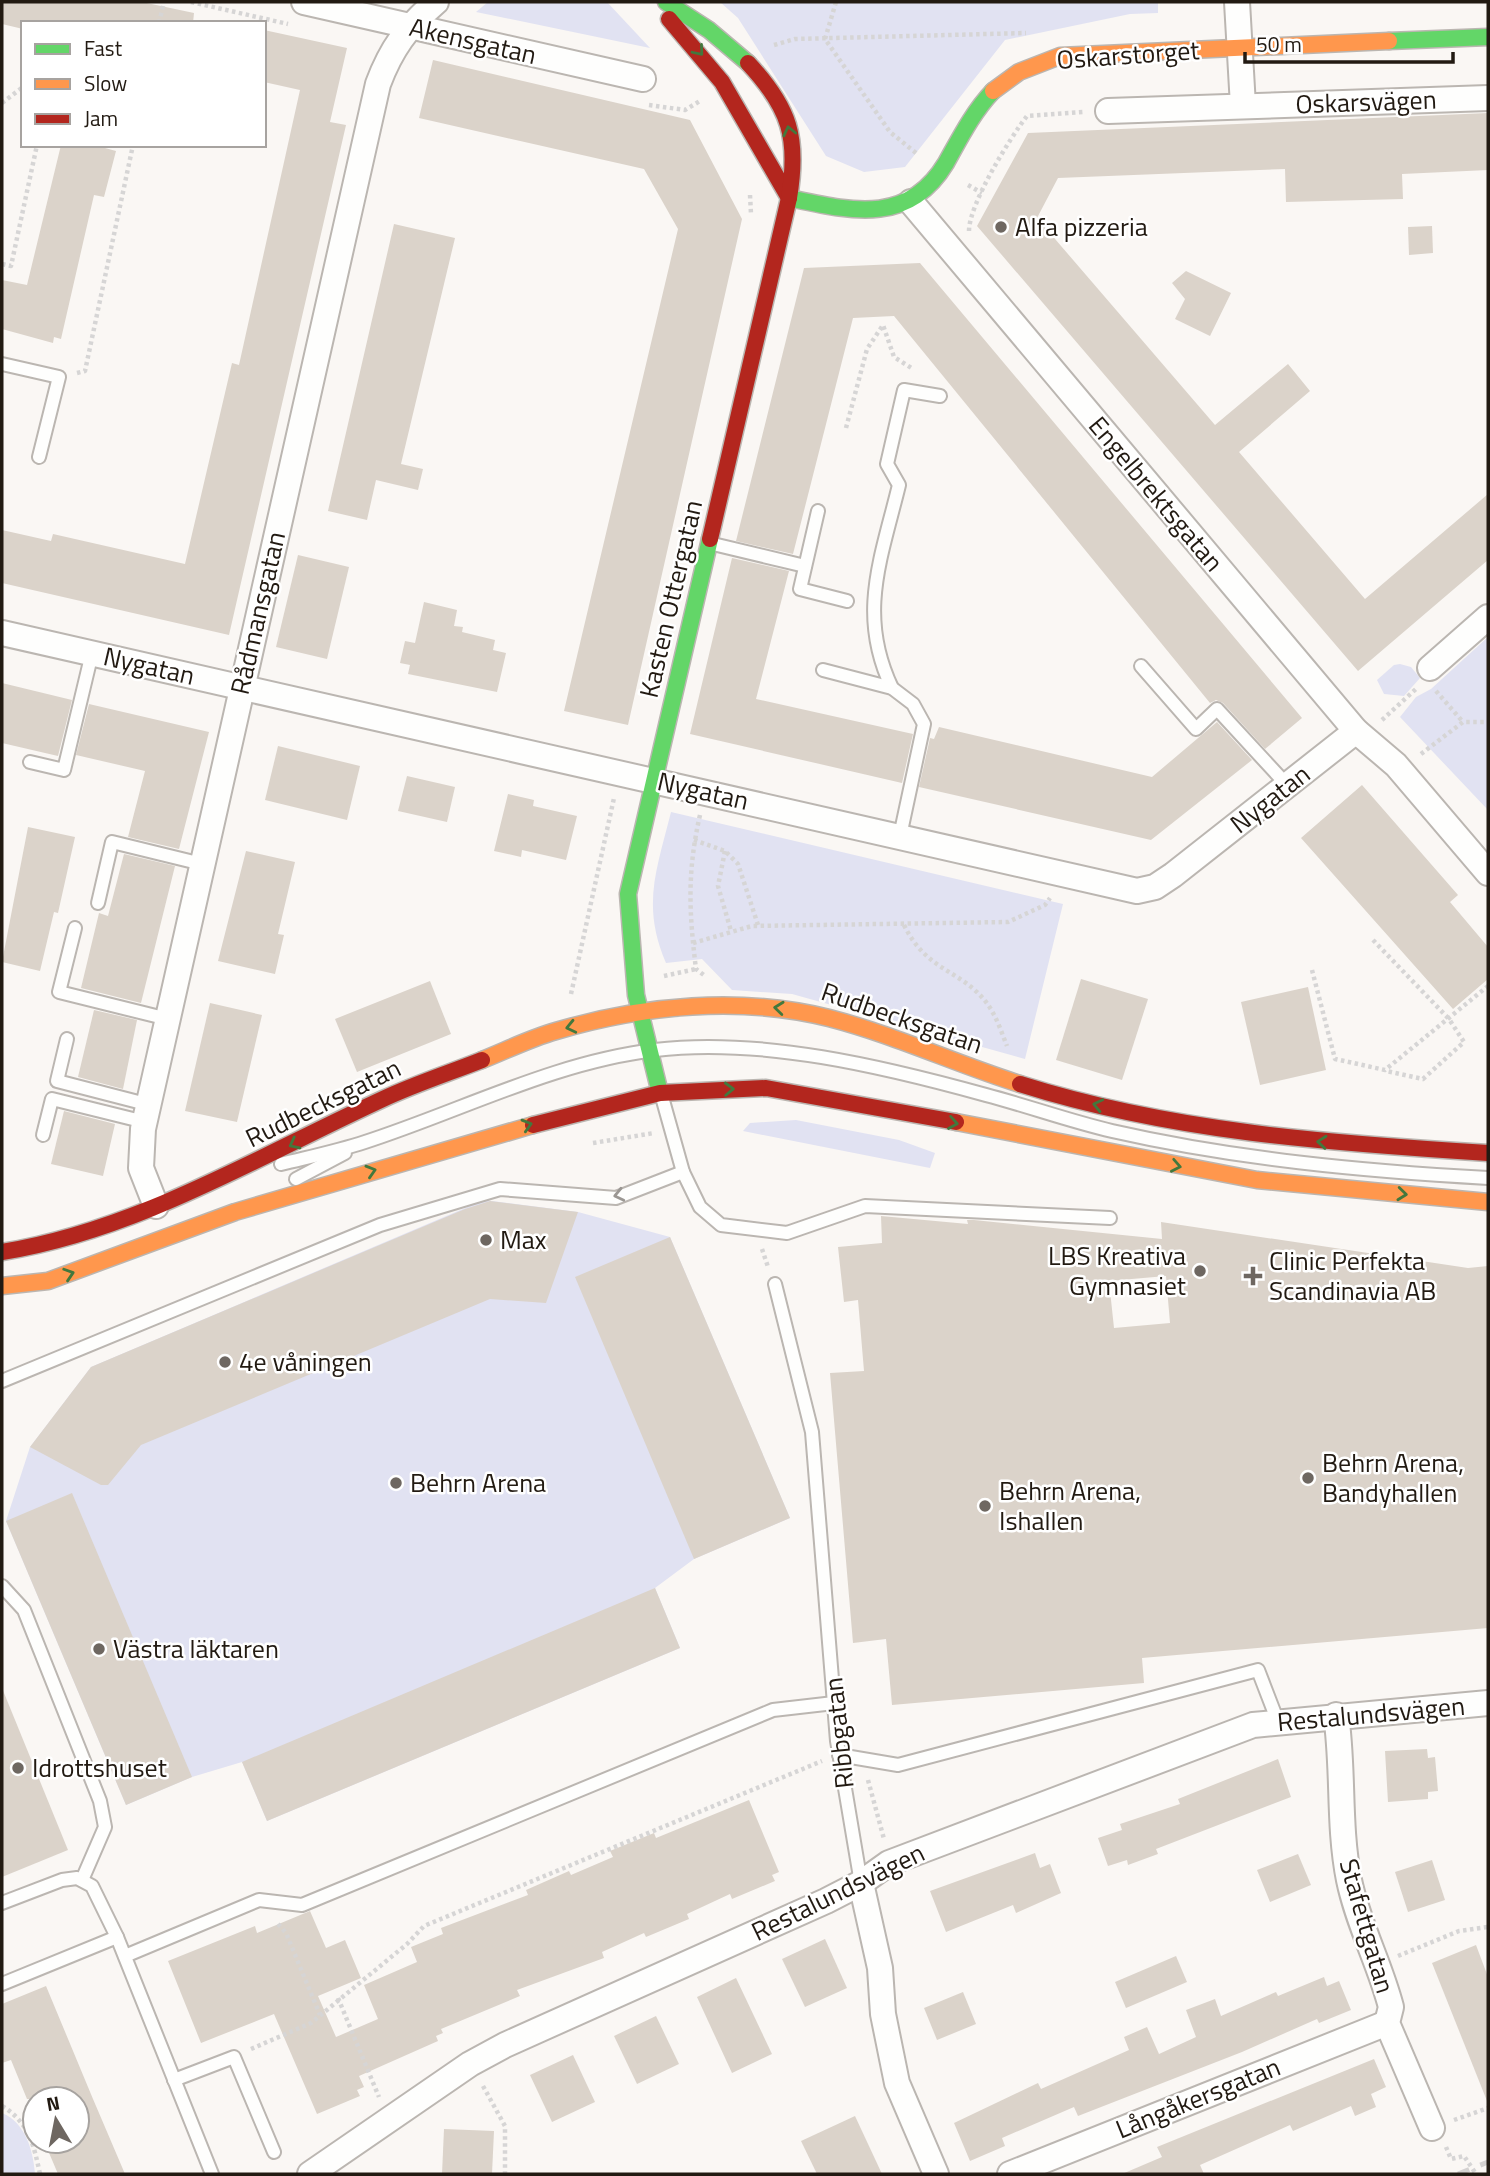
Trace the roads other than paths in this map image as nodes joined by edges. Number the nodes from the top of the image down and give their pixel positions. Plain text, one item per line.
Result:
1 (304, 2) edge
2 (436, 2) edge
3 (652, 2) edge
4 (666, 2) edge
5 (1237, 2) edge
6 (408, 27) junction
7 (1488, 37) edge
8 (1240, 48) junction
9 (643, 79) dead end
10 (1488, 98) edge
11 (1243, 106) junction
12 (1108, 111) road end
13 (789, 198) junction
14 (911, 202) junction
15 (2, 364) edge
16 (940, 396) road end
17 (40, 457) dead end
18 (818, 511) dead end
19 (709, 543) junction
20 (806, 566) junction
21 (847, 601) dead end
22 (1488, 617) edge
23 (2, 633) edge
24 (92, 653) junction
25 (1142, 666) dead end
26 (823, 670) dead end
27 (1428, 674) road end
28 (241, 687) junction
29 (892, 688) junction
30 (1356, 731) junction
31 (30, 762) dead end
32 (654, 779) junction
33 (1287, 785) junction
34 (900, 836) junction
35 (202, 864) junction
36 (1488, 873) edge
37 (97, 903) dead end
38 (75, 928) dead end
39 (638, 1014) junction
40 (168, 1018) junction
41 (67, 1039) dead end
42 (648, 1051) junction
43 (660, 1093) junction
44 (147, 1113) junction
45 (43, 1135) dead end
46 (364, 1143) junction
47 (1488, 1153) edge
48 (683, 1172) junction
49 (1488, 1178) edge
50 (223, 1179) junction
51 (1488, 1202) edge
52 (156, 1206) junction
53 (235, 1212) junction
54 (1110, 1218) dead end
55 (2, 1252) edge
56 (775, 1284) road end
57 (2, 1286) edge
58 (2, 1381) edge
59 (2, 1586) edge
60 (834, 1703) junction
61 (1488, 1703) edge
62 (1336, 1715) junction
63 (1278, 1722) junction
64 (839, 1755) junction
65 (82, 1880) junction
66 (861, 1884) junction
67 (2, 1903) edge
68 (117, 1937) junction
69 (124, 1956) junction
70 (2, 1984) edge
71 (1387, 2023) junction
72 (174, 2080) junction
73 (1432, 2128) road end
74 (274, 2152) dead end
75 (212, 2174) edge
76 (310, 2174) edge
77 (936, 2174) edge
78 (1010, 2174) edge

1 - 6 street, Akensgatan
2 - 6 street
3 -> 13 main road
13 -> 4 main road
5 - 8 street
6 - 9 street, Akensgatan
6 - 28 street, Rådmansgatan
7 - 8 main road
8 - 11 street
8 - 14 main road, Oskarstorget
10 - 11 street, Oskarsvägen
11 - 12 street, Oskarsvägen
13 - 14 main road
13 - 19 main road, Kasten Ottergatan
14 - 30 street, Engelbrektsgatan
15 - 17 lane
16 - 29 lane
18 - 20 lane
19 - 20 lane
19 - 32 main road, Kasten Ottergatan
20 - 21 lane
22 - 27 street
23 - 24 street, Nygatan
24 - 28 street, Nygatan
24 - 31 lane
25 - 33 lane
26 - 29 lane
28 - 32 street, Nygatan
28 - 35 street, Rådmansgatan
29 - 34 lane
30 - 33 street, Nygatan
30 - 36 street, Engelbrektsgatan
32 - 34 street, Nygatan
32 - 39 main road, Kasten Ottergatan
33 - 34 street, Nygatan
35 - 37 lane
35 - 40 street, Rådmansgatan
38 - 40 lane
39 - 42 main road, Kasten Ottergatan
47 -> 39 main road, Rudbecksgatan
39 -> 50 main road, Rudbecksgatan
40 - 44 street, Rådmansgatan
41 - 44 lane
42 - 43 main road, Kasten Ottergatan
42 - 46 lane
42 - 49 lane
43 - 48 lane
43 -> 51 main road
53 -> 43 main road
44 - 45 lane
44 - 52 street, Rådmansgatan
46 - 50 lane
46 - 53 lane
48 - 54 lane
48 -> 58 lane
50 - 52 main road, Rudbecksgatan
52 - 55 main road, Rudbecksgatan
57 -> 53 main road
56 - 60 lane, Ribbgatan
59 - 65 lane
60 - 64 lane, Ribbgatan
60 - 69 lane
61 - 62 street, Restalundsvägen
62 - 63 street, Restalundsvägen
62 - 71 street, Stafettgatan
63 - 64 lane
63 - 66 street, Restalundsvägen
64 - 66 lane, Ribbgatan
65 - 67 lane
65 - 68 lane
66 - 76 street, Restalundsvägen
66 - 77 street, Ribbgatan
68 - 69 lane
68 - 70 lane
69 - 72 lane
71 - 73 street, Stafettgatan
71 - 78 street, Långåkersgatan
72 - 74 lane
72 - 75 lane

